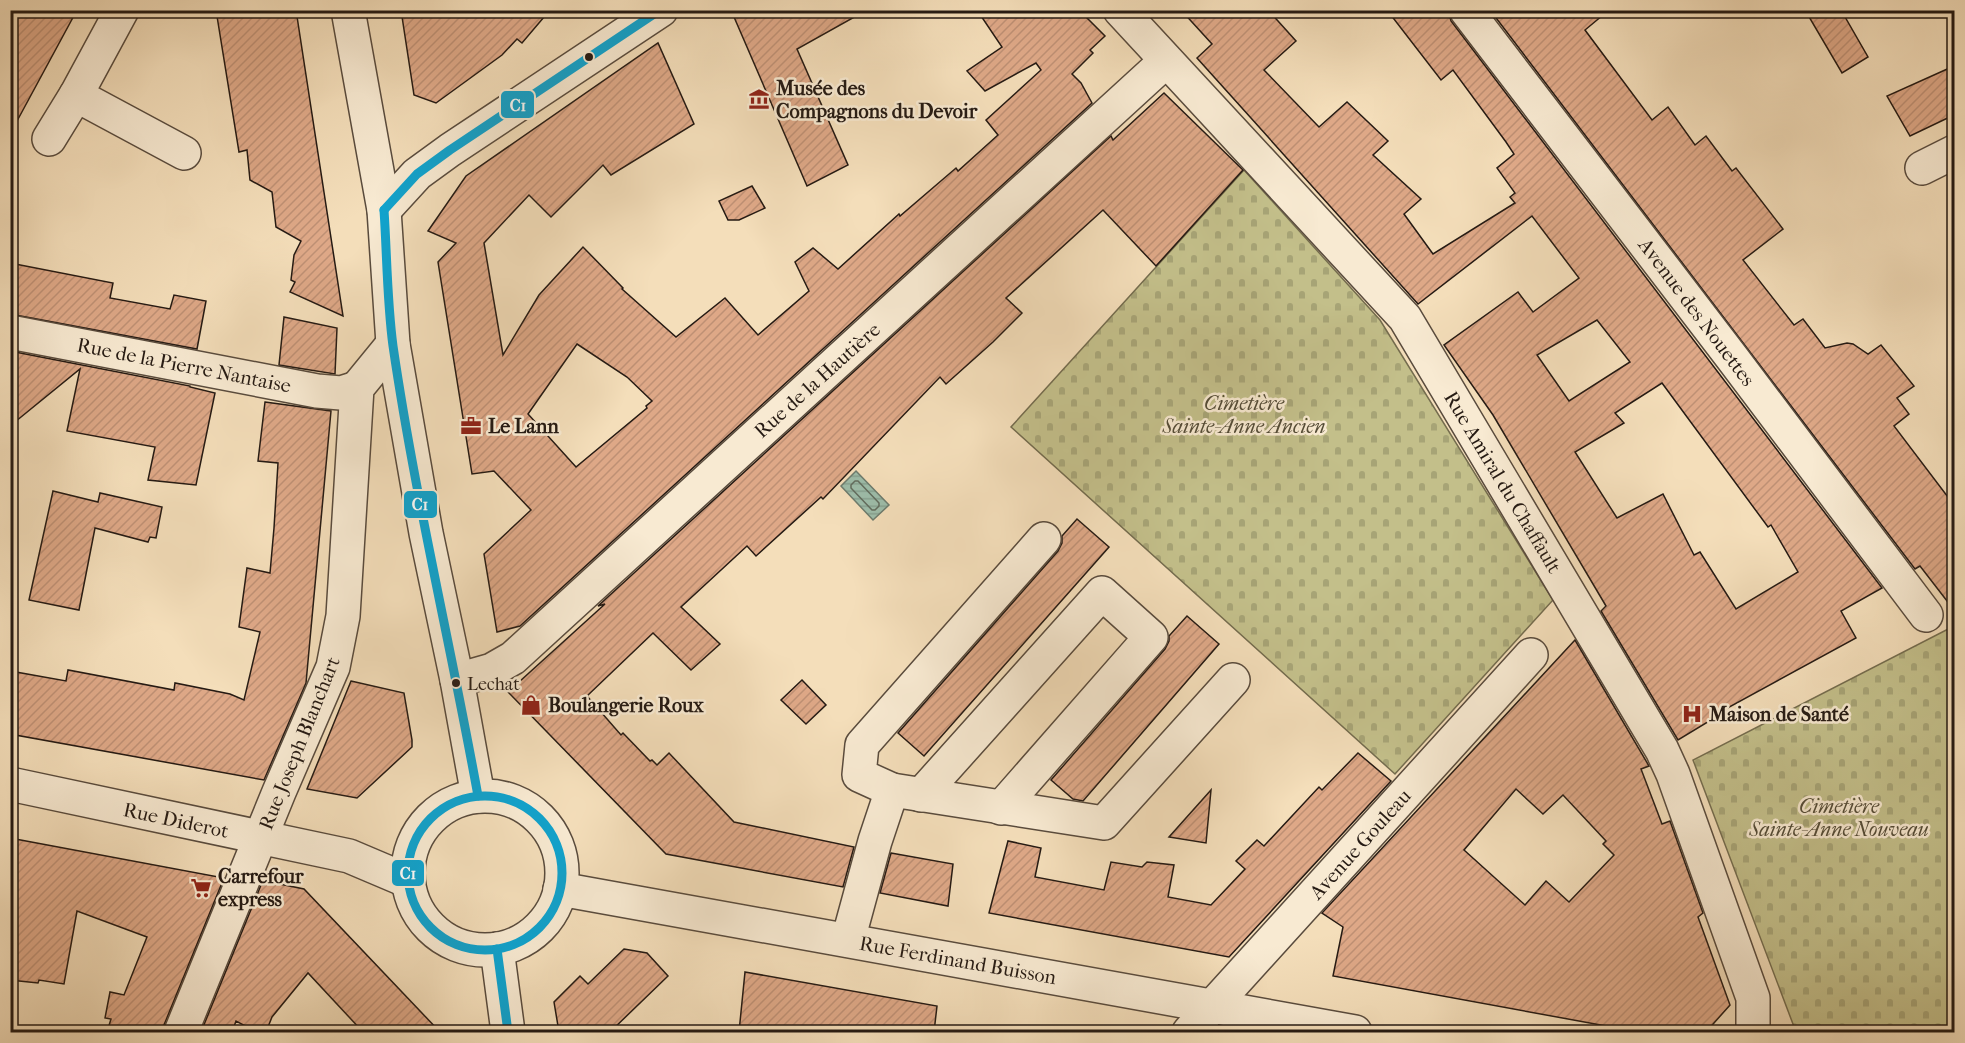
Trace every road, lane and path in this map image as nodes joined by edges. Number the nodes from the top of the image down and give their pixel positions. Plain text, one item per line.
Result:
1 (123, 10) edge
2 (661, 10) edge
3 (1120, 10) edge
4 (1466, 10) edge
5 (343, 15) edge
6 (1164, 59) junction
7 (76, 94) junction
8 (49, 139) dead end
9 (1954, 152) edge
10 (184, 153) dead end
11 (1922, 168) dead end
12 (384, 210) junction
13 (10, 332) edge
14 (393, 344) junction
15 (357, 388) junction
16 (1044, 540) dead end
17 (1926, 615) dead end
18 (1532, 655) dead end
19 (457, 680) junction
20 (1233, 680) dead end
21 (10, 784) edge
22 (907, 792) junction
23 (478, 796) junction
24 (1001, 808) junction
25 (260, 839) junction
26 (408, 882) junction
27 (560, 889) junction
28 (848, 940) junction
29 (497, 949) junction
30 (1213, 1006) junction
31 (181, 1032) edge
32 (508, 1032) edge
33 (1189, 1032) edge
34 (1355, 1032) edge
35 (1753, 1032) edge

1 - 7 street
2 - 12 street
3 - 6 street, Rue Amiral du Chaffault
4 - 17 street, Avenue des Nouettes
5 - 12 street
6 - 19 street, Rue de la Hautière
6 - 35 street, Rue Amiral du Chaffault
7 - 8 street
7 - 10 street
9 - 11 street
12 - 14 street
13 - 15 street, Rue de la Pierre Nantaise
14 - 15 street
14 - 19 street
15 - 25 street, Rue Joseph Blanchart
16 - 22 street
18 - 30 street, Avenue Gouleau
19 - 23 street
20 - 24 street
21 - 25 street, Rue Diderot
22 - 24 street
22 - 24 street
22 - 28 street
23 - 26 street
23 - 27 street
25 - 26 street, Rue Diderot
25 - 31 street, Rue Joseph Blanchart
26 - 29 street
27 - 28 street, Rue Ferdinand Buisson
27 - 29 street
28 - 30 street, Rue Ferdinand Buisson
29 - 32 street
30 - 33 street, Avenue Gouleau
30 - 34 street, Rue Ferdinand Buisson

